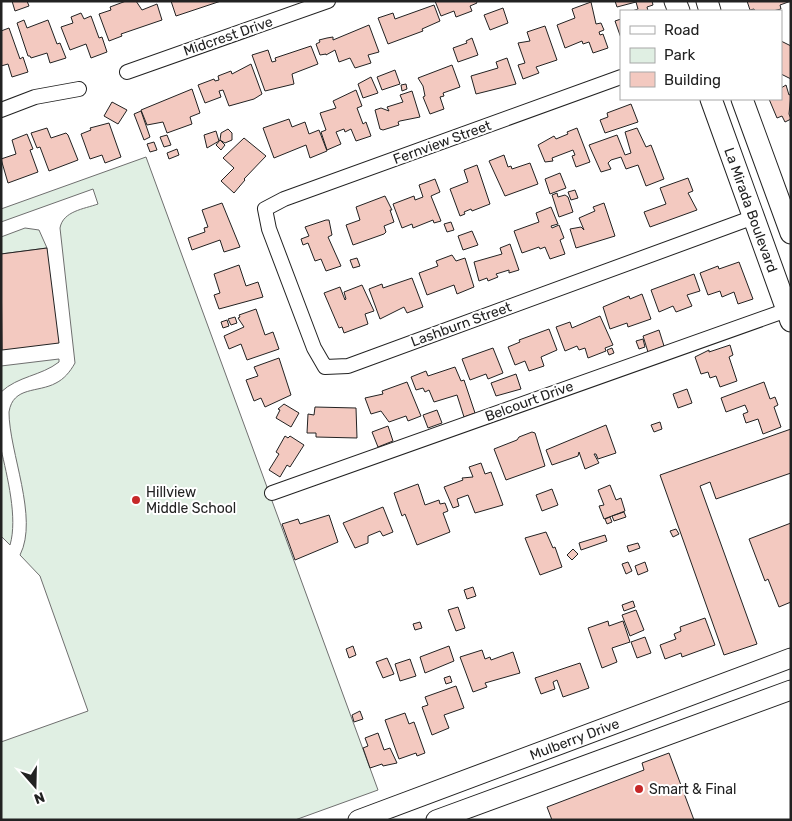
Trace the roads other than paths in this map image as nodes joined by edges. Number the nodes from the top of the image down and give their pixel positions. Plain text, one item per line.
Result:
1 (328, 1) edge
2 (127, 72) dead end
3 (620, 77) edge
4 (78, 89) dead end
5 (711, 100) edge
6 (742, 100) edge
7 (1, 110) edge
8 (265, 209) joint
9 (754, 217) junction
10 (791, 234) edge
11 (789, 315) edge
12 (272, 493) dead end
13 (791, 658) edge
14 (791, 690) edge
15 (358, 820) edge
16 (436, 820) edge

1 - 2 street, Midcrest Drive
3 - 8 street, Fernview Street
4 - 7 street
5 - 9 main road, La Mirada Boulevard
6 - 10 main road
8 - 9 street, Lashburn Street
9 - 11 main road, La Mirada Boulevard
11 - 12 street, Belcourt Drive
13 - 15 street, Mulberry Drive
14 - 16 street, Mulberry Drive

